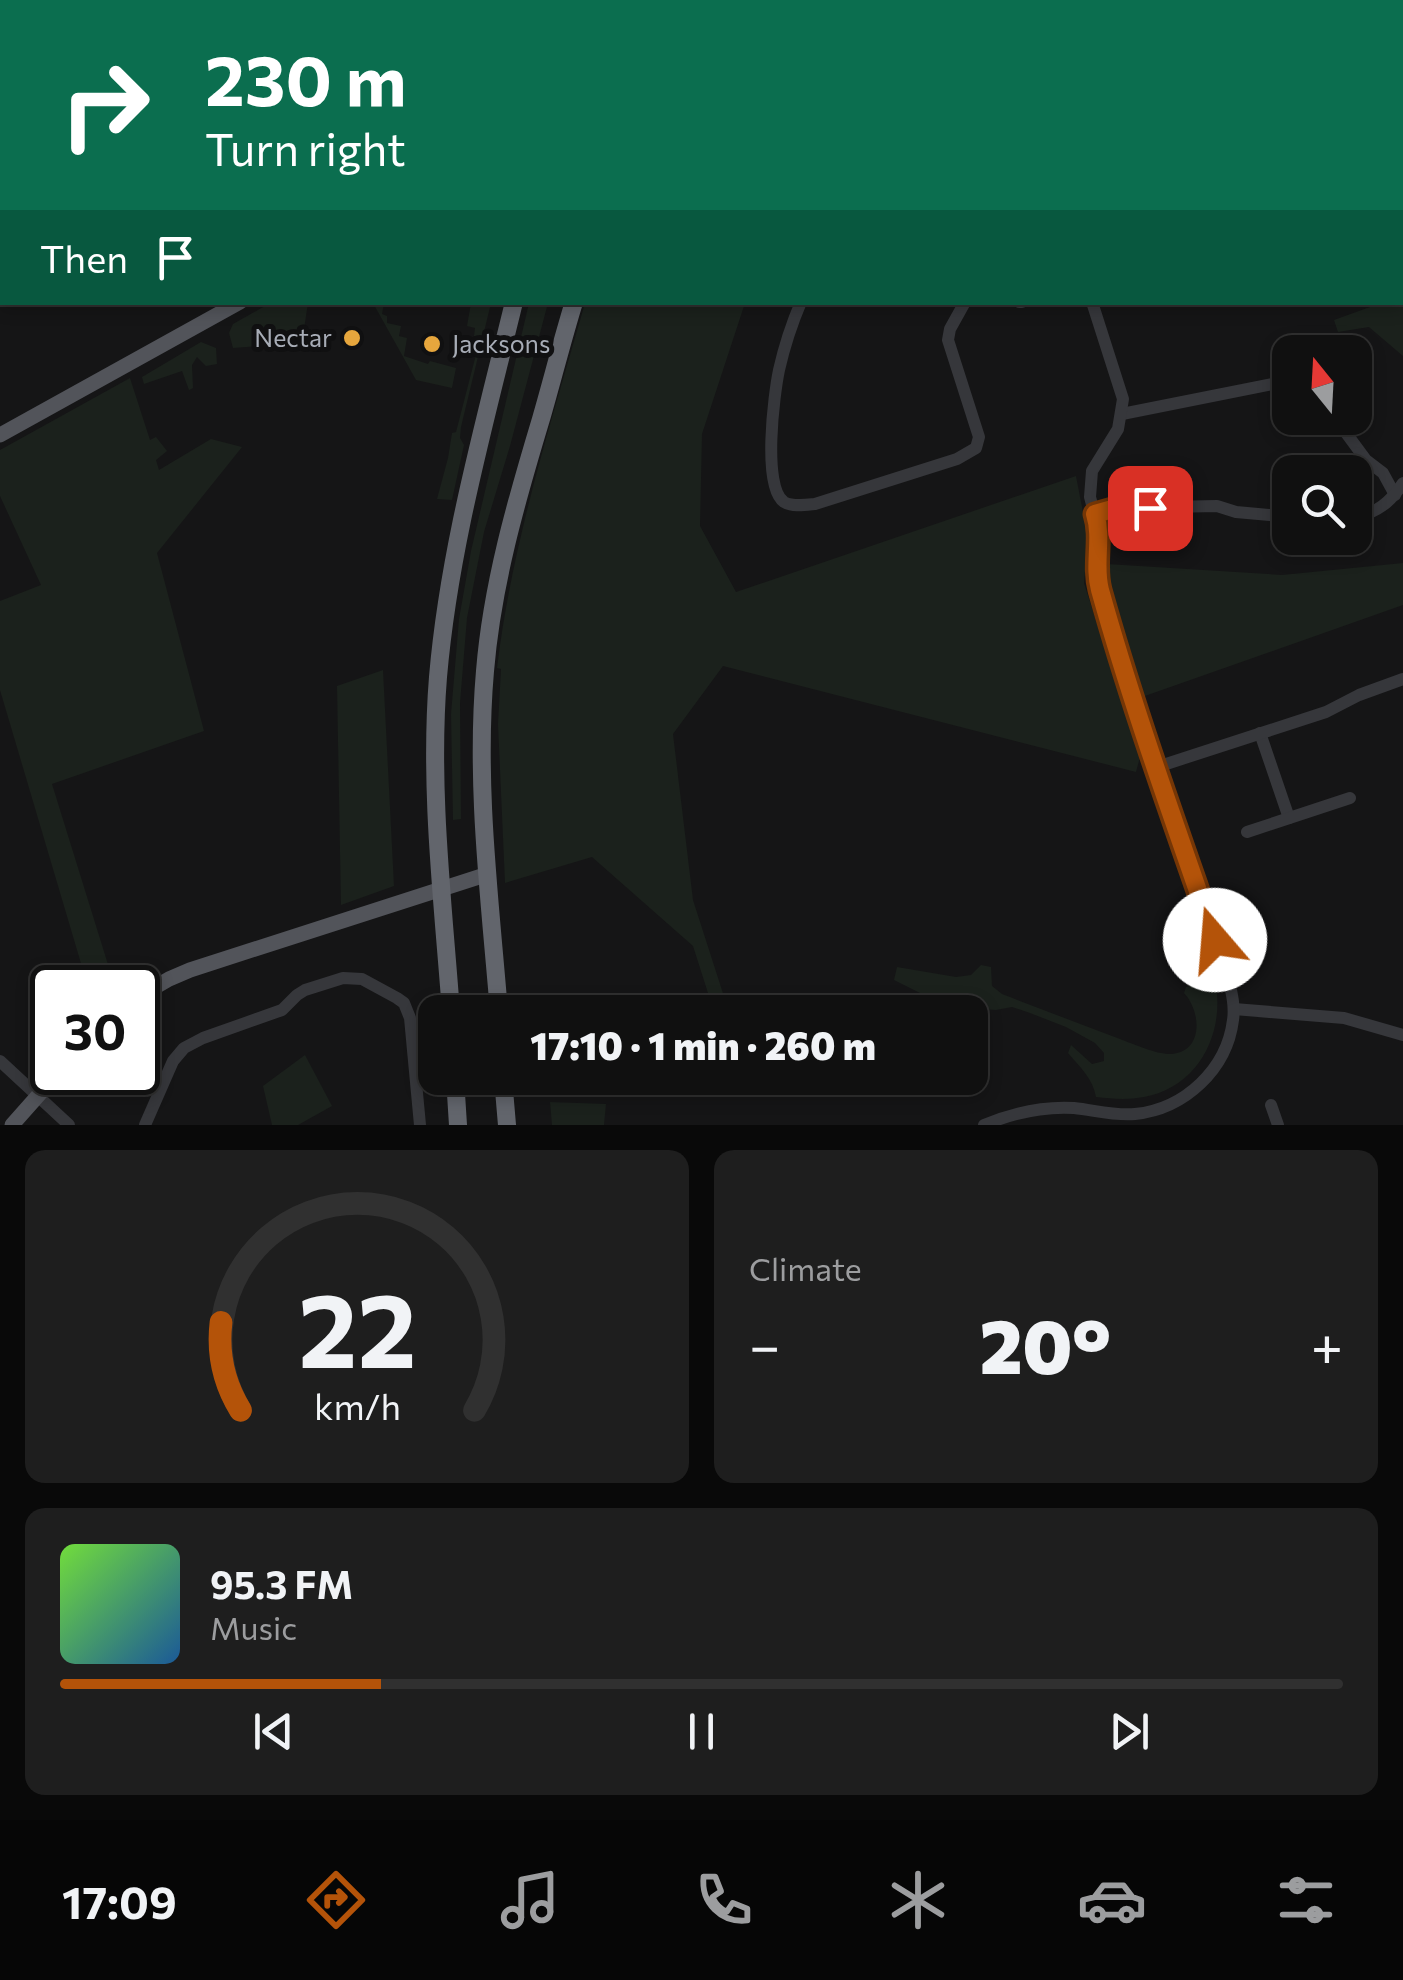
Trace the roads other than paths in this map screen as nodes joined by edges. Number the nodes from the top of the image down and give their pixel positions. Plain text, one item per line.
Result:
1 (513, 305) edge
2 (573, 305) edge
3 (801, 305) edge
4 (963, 305) edge
5 (1093, 305) edge
6 (211, 310) edge
7 (1272, 384) edge
8 (1122, 414) junction
9 (0, 435) edge
10 (1348, 435) edge
11 (1399, 489) edge
12 (1372, 513) edge
13 (1095, 514) junction
14 (1272, 515) edge
15 (1403, 679) edge
16 (1260, 733) junction
17 (1157, 767) junction
18 (1350, 798) dead end
19 (1289, 818) junction
20 (1247, 832) dead end
21 (488, 874) junction
22 (442, 888) junction
23 (160, 984) edge
24 (449, 995) edge
25 (498, 995) edge
26 (1234, 1009) junction
27 (1403, 1035) edge
28 (0, 1060) edge
29 (456, 1095) edge
30 (504, 1095) edge
31 (38, 1096) junction
32 (1271, 1105) dead end
33 (12, 1125) edge
34 (69, 1125) edge
35 (145, 1125) edge
36 (420, 1125) edge
37 (458, 1125) edge
38 (507, 1125) edge
39 (984, 1125) edge
40 (1278, 1125) edge

1 - 22 highway
2 - 21 highway
3 - 4 street
5 - 8 street
6 - 9 main road
7 - 8 street
8 - 13 street
10 - 11 street
11 - 12 street
13 - 14 street
13 - 17 street
15 - 16 street
16 - 17 street
16 - 19 street
17 - 26 street
18 - 19 street
19 - 20 street
21 - 22 main road
21 - 25 highway
22 - 23 main road
22 - 24 highway
26 - 27 street
26 - 39 street
28 - 31 street
29 - 37 highway
30 - 38 highway
31 - 33 main road
31 - 34 street
32 - 40 street
35 - 36 street

